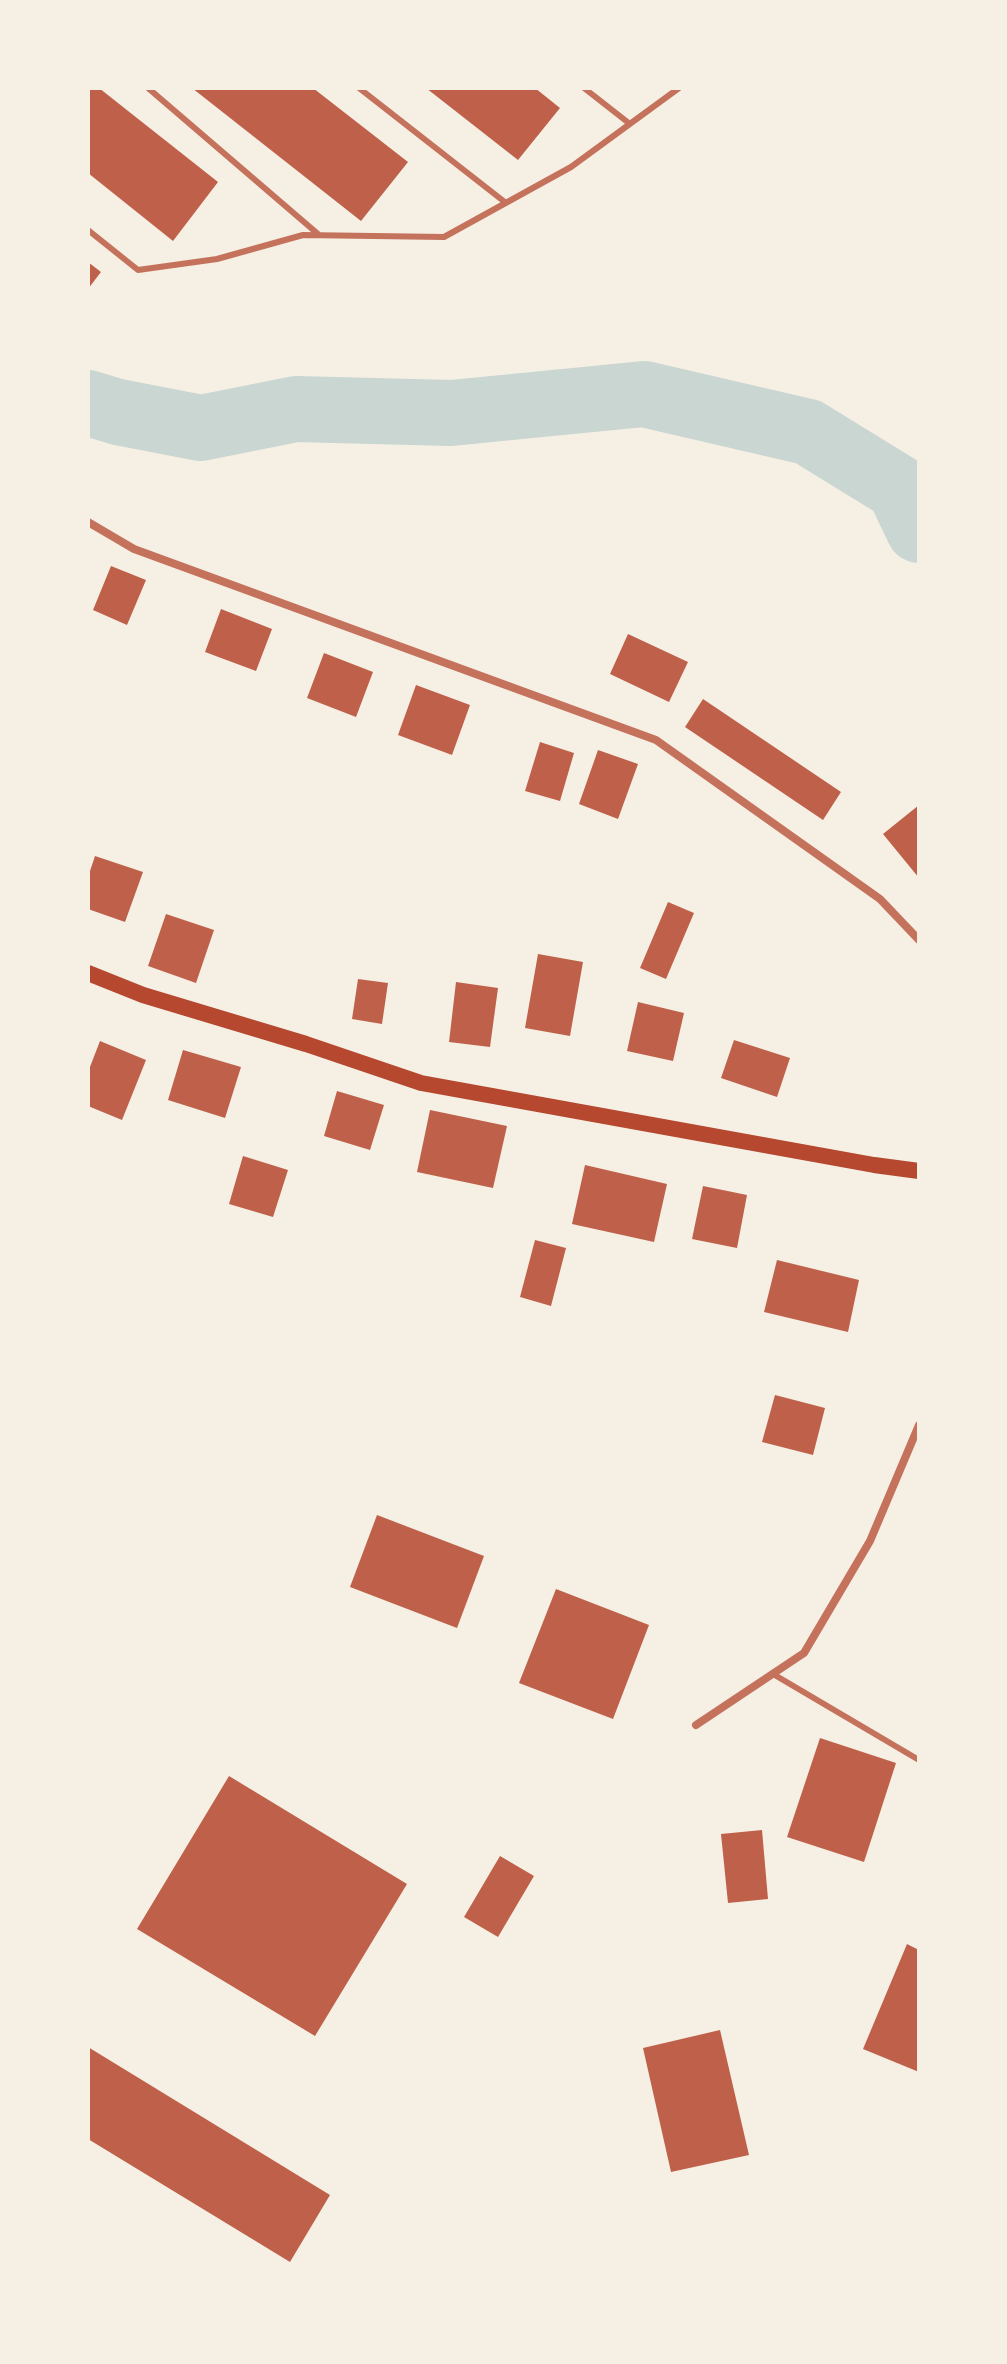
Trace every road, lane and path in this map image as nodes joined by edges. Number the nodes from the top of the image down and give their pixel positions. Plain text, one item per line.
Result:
1 (148, 88) edge
2 (359, 88) edge
3 (584, 88) edge
4 (679, 88) edge
5 (630, 124) junction
6 (506, 203) junction
7 (88, 230) edge
8 (319, 235) junction
9 (88, 522) edge
10 (919, 940) edge
11 (88, 973) edge
12 (919, 1171) edge
13 (919, 1425) edge
14 (773, 1674) junction
15 (696, 1725) dead end
16 (919, 1760) edge

1 - 8 lane
2 - 6 lane
3 - 5 lane
4 - 5 lane
5 - 6 lane
6 - 8 lane
7 - 8 lane
9 - 10 street
11 - 12 main road
13 - 14 street
14 - 15 street
14 - 16 lane

